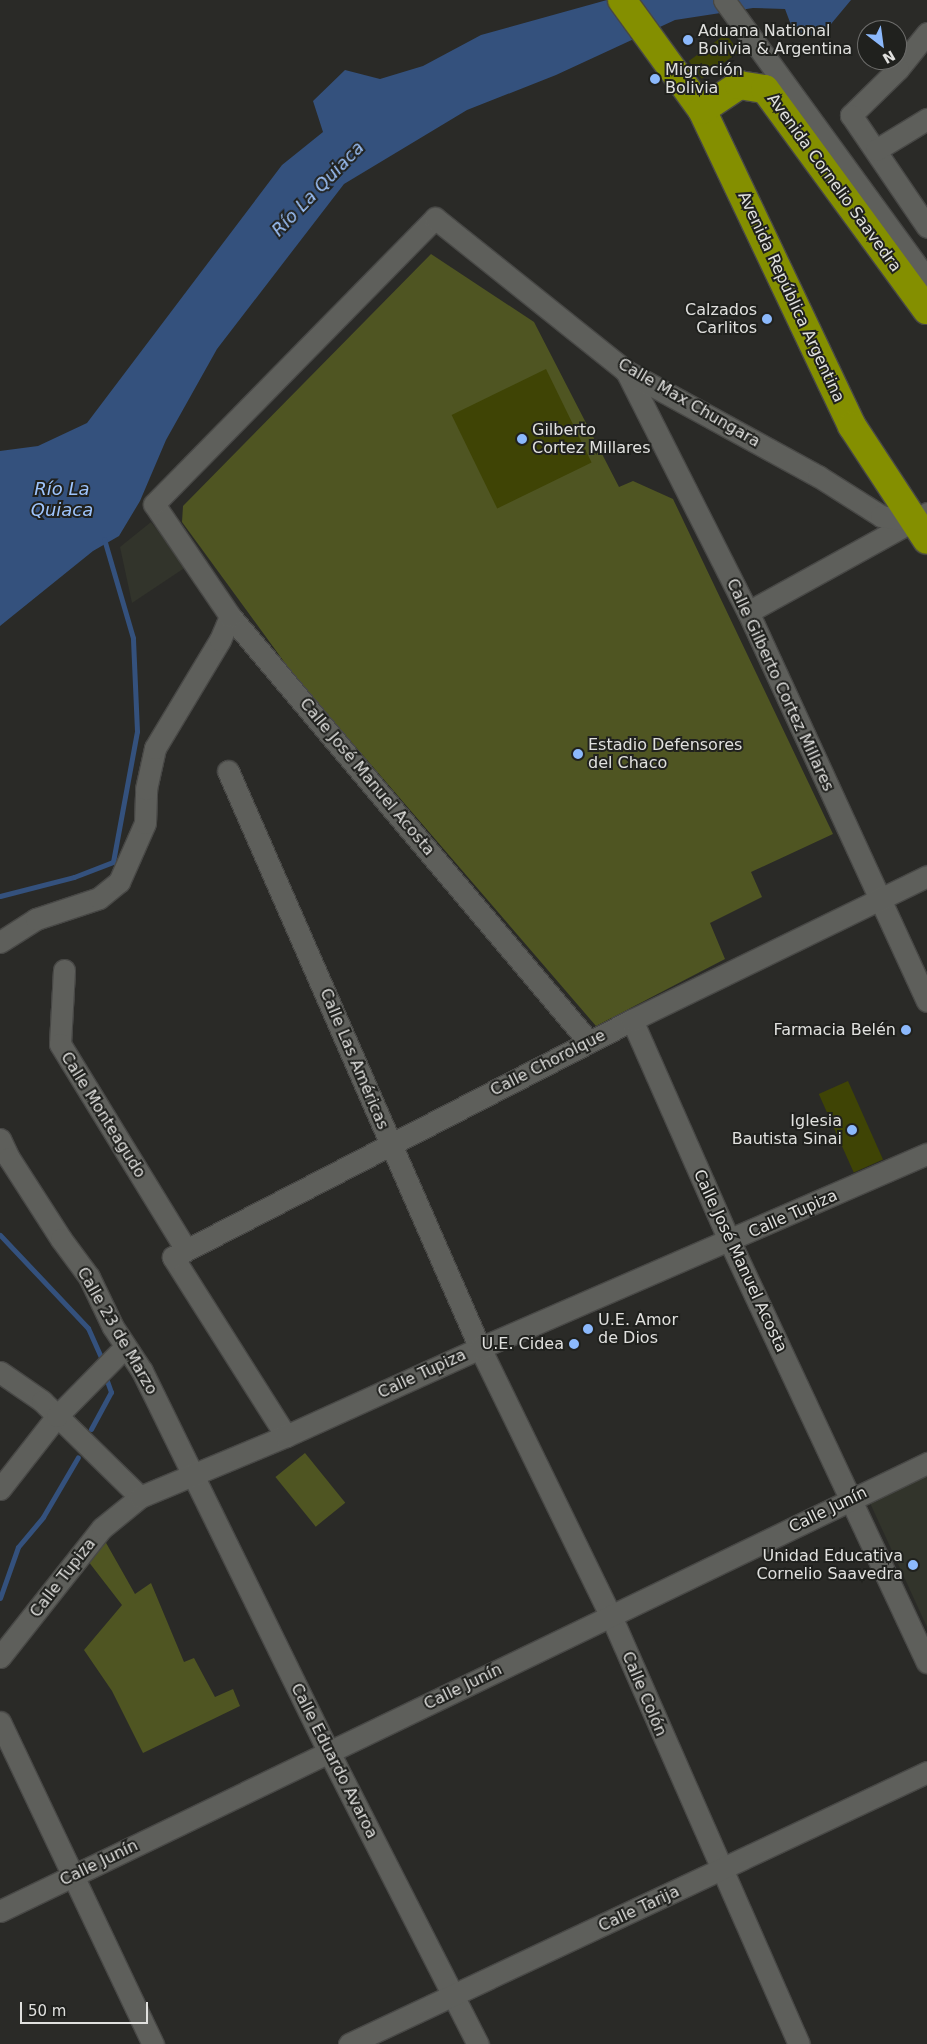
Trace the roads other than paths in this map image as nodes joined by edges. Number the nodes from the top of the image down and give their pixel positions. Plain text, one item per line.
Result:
1 (622, 0) edge
2 (724, 0) edge
3 (927, 32) edge
4 (702, 110) junction
5 (927, 119) edge
6 (876, 150) junction
7 (927, 228) edge
8 (927, 279) edge
9 (927, 310) edge
10 (626, 371) junction
11 (154, 504) joint
12 (922, 525) edge
13 (748, 612) junction
14 (230, 616) junction
15 (228, 771) dead end
16 (927, 876) edge
17 (879, 901) junction
18 (0, 942) edge
19 (64, 970) dead end
20 (927, 1002) edge
21 (632, 1020) junction
22 (589, 1042) junction
23 (0, 1139) edge
24 (391, 1145) junction
25 (927, 1154) edge
26 (730, 1242) junction
27 (179, 1253) junction
28 (125, 1347) junction
29 (480, 1348) junction
30 (0, 1372) edge
31 (57, 1416) junction
32 (286, 1436) junction
33 (927, 1462) edge
34 (193, 1476) junction
35 (0, 1489) edge
36 (140, 1497) junction
37 (850, 1500) junction
38 (610, 1616) junction
39 (0, 1657) edge
40 (927, 1662) edge
41 (0, 1722) edge
42 (329, 1752) junction
43 (927, 1772) edge
44 (721, 1870) junction
45 (71, 1876) junction
46 (0, 1911) edge
47 (454, 1994) junction
48 (153, 2044) edge
49 (350, 2044) edge
50 (478, 2044) edge
51 (799, 2044) edge

1 - 4 highway, Avenida República Argentina
2 - 8 street
3 - 6 street
4 - 9 highway, Avenida Cornelio Saavedra
4 - 12 highway, Avenida República Argentina
5 - 6 street
6 - 7 street
10 - 11 street, Calle Max Chungara
10 - 12 street, Calle Max Chungara
10 - 13 street, Calle Gilberto Cortez Millares
11 - 14 street, Calle José Manuel Acosta
12 - 13 street
13 - 17 street, Calle Gilberto Cortez Millares
14 - 18 street
14 - 22 street, Calle José Manuel Acosta
15 - 24 street, Calle Las Américas
16 - 17 street, Calle Chorolque
17 - 20 street, Calle Gilberto Cortez Millares
17 - 21 street, Calle Chorolque
19 - 27 street, Calle Monteagudo
21 - 22 street, Calle Chorolque
21 - 26 street, Calle José Manuel Acosta
22 - 24 street, Calle Chorolque
23 - 28 street, Calle 23 de Marzo
24 - 27 street, Calle Chorolque
24 - 29 street, Calle Las Américas
25 - 26 street, Calle Tupiza
26 - 29 street, Calle Tupiza
26 - 37 street, Calle José Manuel Acosta
27 - 32 street, Calle Monteagudo
28 - 31 street
28 - 34 street, Calle 23 de Marzo
29 - 32 street, Calle Tupiza
29 - 38 street, Calle Colón
30 - 31 street
31 - 35 street
31 - 36 street
32 - 34 street, Calle Tupiza
33 - 37 street, Calle Junín
34 - 36 street, Calle Tupiza
34 - 42 street, Calle Eduardo Avaroa
36 - 39 street, Calle Tupiza
37 - 38 street, Calle Junín
37 - 40 street, Calle José Manuel Acosta
38 - 42 street, Calle Junín
38 - 44 street, Calle Colón
41 - 45 street
42 - 45 street, Calle Junín
42 - 47 street, Calle Eduardo Avaroa
43 - 44 street, Calle Tarija
44 - 47 street, Calle Tarija
44 - 51 street, Calle Colón
45 - 46 street, Calle Junín
45 - 48 street
47 - 49 street, Calle Tarija
47 - 50 street, Calle Eduardo Avaroa

